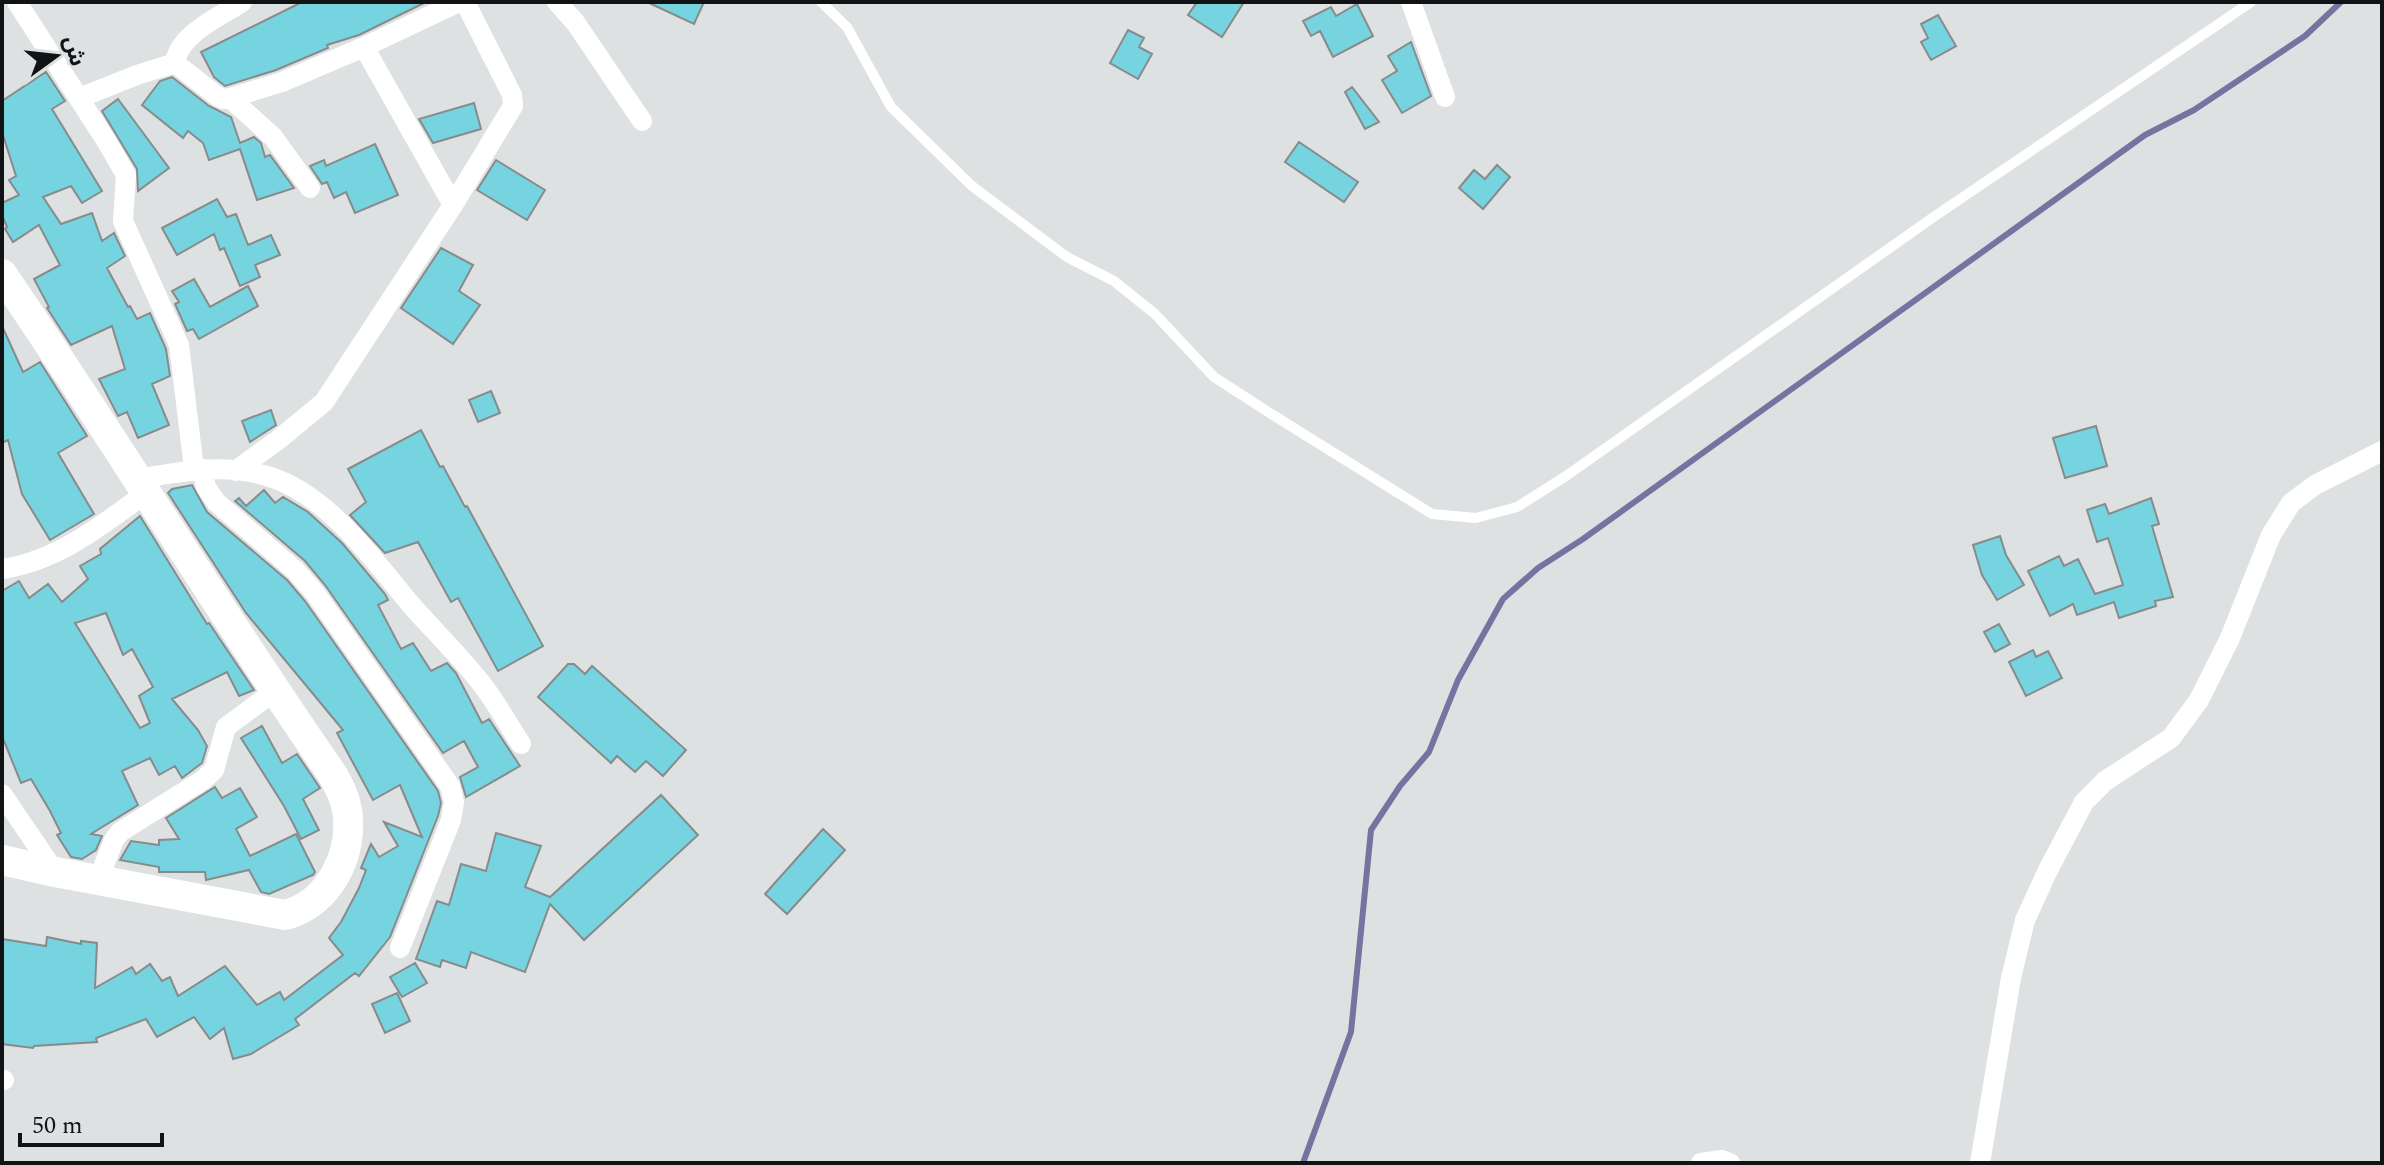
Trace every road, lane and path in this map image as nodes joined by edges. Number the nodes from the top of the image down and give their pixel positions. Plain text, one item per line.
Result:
1 (17, 2) edge
2 (242, 2) edge
3 (462, 2) edge
4 (557, 2) edge
5 (821, 2) edge
6 (1411, 2) edge
7 (2251, 2) edge
8 (364, 47) junction
9 (175, 63) junction
10 (1445, 97) dead end
11 (79, 98) junction
12 (230, 98) junction
13 (642, 121) dead end
14 (310, 188) dead end
15 (453, 205) junction
16 (2, 274) edge
17 (2382, 451) edge
18 (198, 469) junction
19 (235, 471) junction
20 (142, 486) junction
21 (2, 569) edge
22 (275, 691) junction
23 (521, 744) dead end
24 (2, 794) edge
25 (2, 860) edge
26 (55, 872) junction
27 (98, 880) junction
28 (400, 948) dead end
29 (1701, 1163) edge
30 (1730, 1163) edge
31 (1980, 1163) edge

1 - 11 street
2 - 9 street
3 - 8 street
3 - 15 street
4 - 13 street
5 - 7 lane
6 - 10 street
8 - 12 street
8 - 15 street
9 - 11 street
9 - 12 street
11 - 18 street
12 - 14 street
15 - 19 street
16 - 20 street
17 - 31 street
18 - 19 street
18 - 20 street
18 - 28 street
19 - 23 street
20 - 21 street
20 - 22 street
22 - 27 street
22 - 27 street
24 - 26 street
25 - 26 street
26 - 27 street
29 - 30 street

